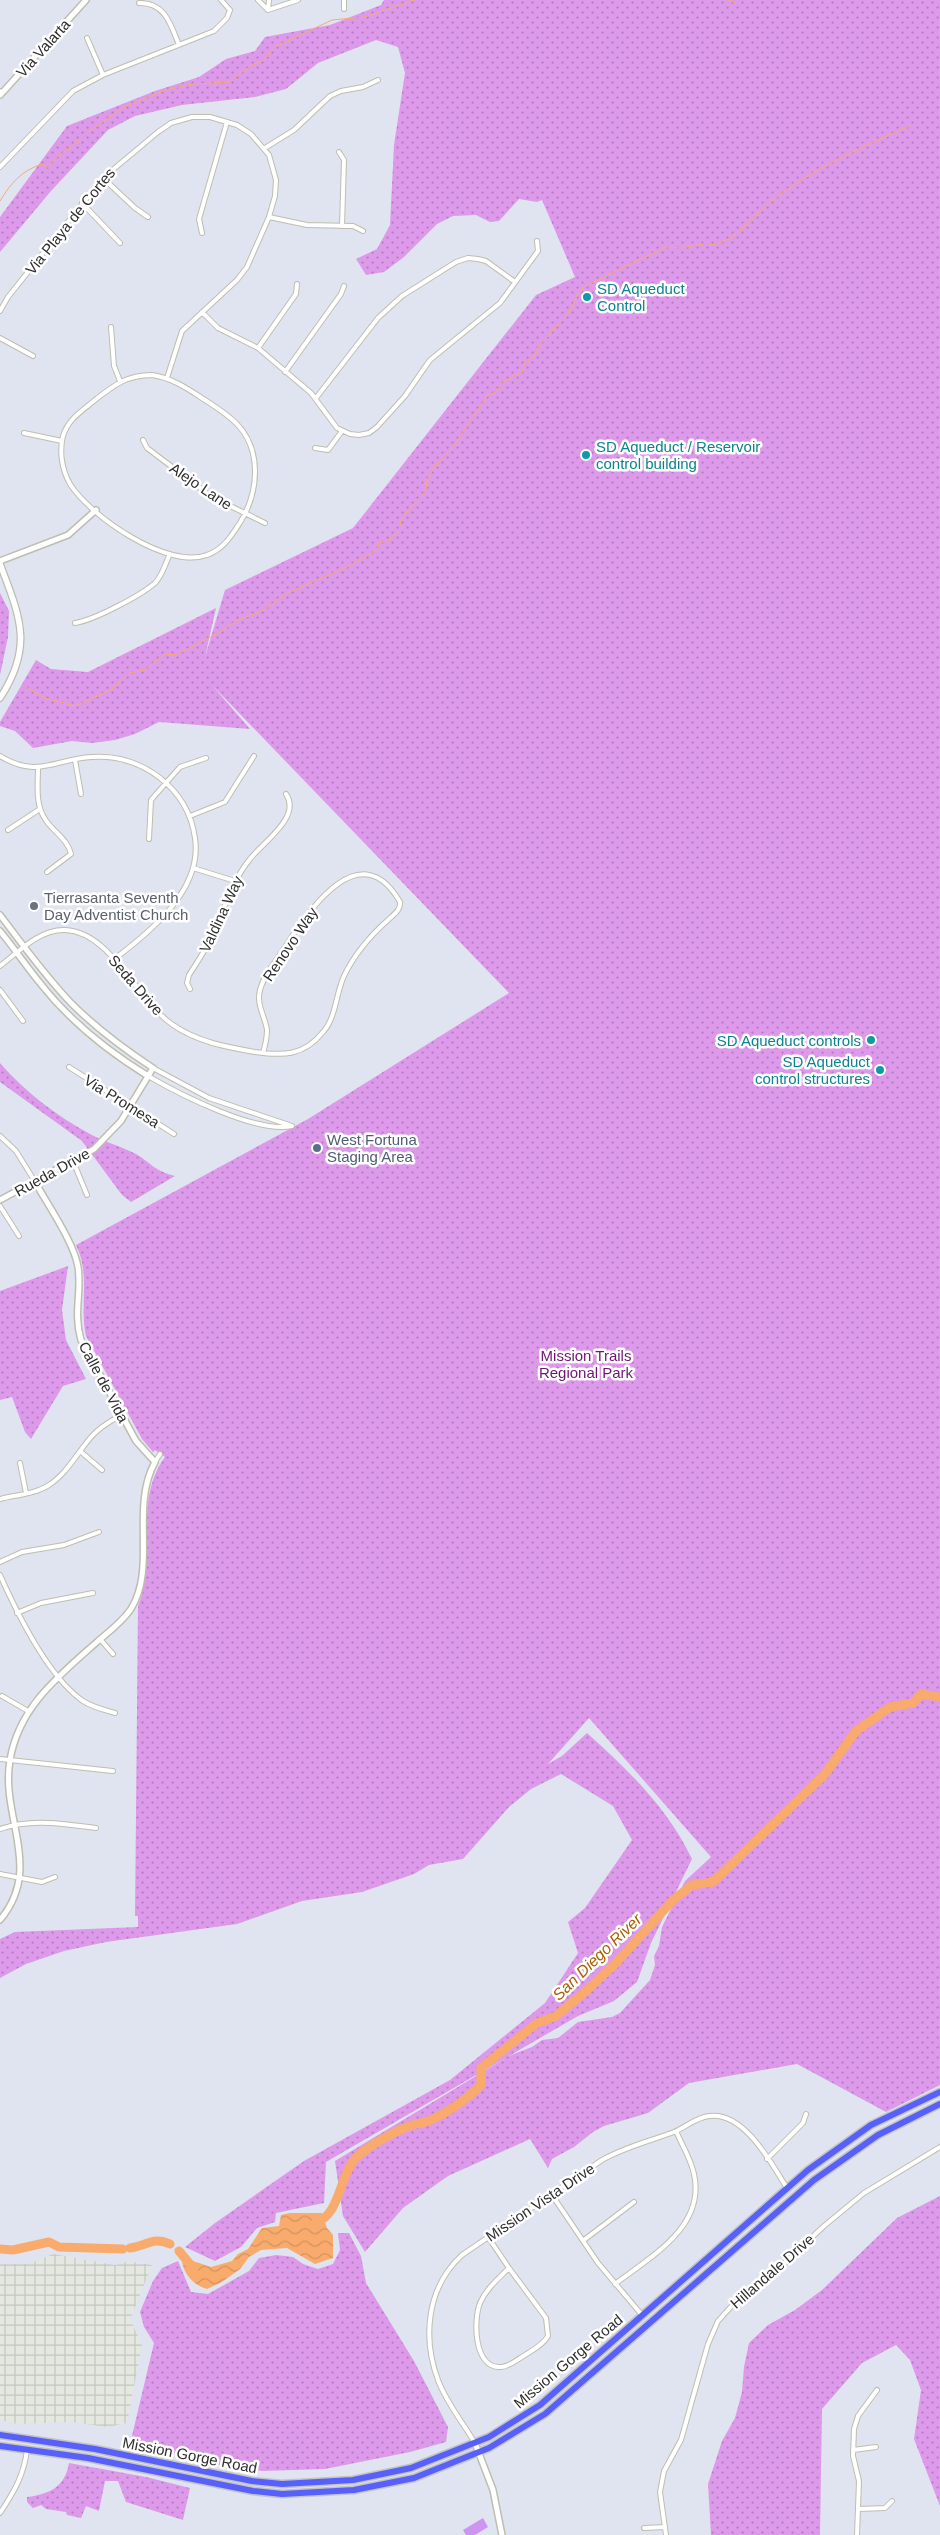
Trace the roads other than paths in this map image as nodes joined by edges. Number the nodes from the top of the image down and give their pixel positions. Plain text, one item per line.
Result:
1 (86, 0) edge
2 (221, 0) edge
3 (258, 0) edge
4 (269, 0) edge
5 (298, 0) edge
6 (344, 0) edge
7 (139, 3) dead end
8 (344, 9) dead end
9 (268, 10) junction
10 (87, 38) dead end
11 (179, 45) junction
12 (103, 75) junction
13 (378, 80) dead end
14 (1, 93) edge
15 (226, 122) junction
16 (265, 148) junction
17 (339, 152) dead end
18 (0, 167) edge
19 (102, 178) junction
20 (82, 203) junction
21 (148, 217) dead end
22 (269, 217) junction
23 (342, 226) junction
24 (363, 231) dead end
25 (202, 233) dead end
26 (537, 240) dead end
27 (120, 243) dead end
28 (515, 282) junction
29 (296, 284) dead end
30 (344, 286) dead end
31 (0, 311) edge
32 (202, 312) junction
33 (111, 327) dead end
34 (0, 338) edge
35 (258, 348) junction
36 (33, 356) dead end
37 (286, 372) junction
38 (167, 378) junction
39 (120, 381) junction
40 (316, 398) junction
41 (342, 431) junction
42 (24, 433) dead end
43 (143, 440) dead end
44 (62, 441) junction
45 (315, 448) dead end
46 (96, 510) junction
47 (245, 514) junction
48 (265, 523) dead end
49 (170, 556) junction
50 (0, 562) edge
51 (75, 623) dead end
52 (0, 698) edge
53 (0, 756) edge
54 (254, 756) dead end
55 (206, 758) dead end
56 (75, 760) junction
57 (38, 768) junction
58 (166, 782) junction
59 (81, 794) dead end
60 (286, 794) dead end
61 (40, 809) junction
62 (190, 816) junction
63 (8, 830) dead end
64 (149, 838) dead end
65 (192, 868) junction
66 (47, 872) dead end
67 (235, 880) junction
68 (397, 897) joint
69 (0, 915) edge
70 (0, 931) edge
71 (25, 947) junction
72 (18, 952) junction
73 (114, 960) junction
74 (0, 966) edge
75 (190, 989) dead end
76 (0, 990) edge
77 (23, 1021) dead end
78 (263, 1053) junction
79 (69, 1067) dead end
80 (153, 1068) junction
81 (148, 1076) junction
82 (129, 1107) junction
83 (174, 1134) dead end
84 (0, 1136) edge
85 (72, 1161) junction
86 (34, 1180) junction
87 (87, 1195) dead end
88 (0, 1200) edge
89 (0, 1206) edge
90 (19, 1236) dead end
91 (121, 1415) junction
92 (80, 1451) junction
93 (160, 1454) dead end
94 (155, 1462) junction
95 (20, 1463) dead end
96 (102, 1470) dead end
97 (26, 1493) junction
98 (0, 1499) edge
99 (100, 1532) dead end
100 (0, 1562) edge
101 (0, 1574) edge
102 (93, 1593) dead end
103 (17, 1613) junction
104 (100, 1639) junction
105 (114, 1654) dead end
106 (58, 1676) junction
107 (2, 1696) dead end
108 (28, 1712) junction
109 (115, 1713) dead end
110 (0, 1759) edge
111 (10, 1760) junction
112 (113, 1771) dead end
113 (15, 1824) junction
114 (96, 1828) dead end
115 (0, 1829) edge
116 (0, 1874) edge
117 (20, 1877) junction
118 (55, 1877) dead end
119 (0, 1920) edge
120 (940, 2092) edge
121 (940, 2104) edge
122 (806, 2114) dead end
123 (676, 2131) junction
124 (940, 2147) edge
125 (767, 2159) junction
126 (787, 2188) junction
127 (552, 2195) junction
128 (634, 2202) dead end
129 (488, 2237) junction
130 (584, 2240) junction
131 (509, 2268) junction
132 (615, 2284) junction
133 (642, 2315) junction
134 (877, 2390) dead end
135 (0, 2435) edge
136 (475, 2443) junction
137 (0, 2446) edge
138 (876, 2447) dead end
139 (27, 2448) junction
140 (852, 2450) junction
141 (480, 2452) junction
142 (892, 2501) dead end
143 (859, 2509) junction
144 (0, 2513) edge
145 (665, 2527) junction
146 (644, 2528) dead end
147 (502, 2535) edge
148 (666, 2535) edge
149 (857, 2535) edge

1 - 14 street, Via Valarta
2 - 11 street
3 - 9 street
4 - 9 street
5 - 9 street
6 - 8 street
7 - 11 street
10 - 12 street
11 - 12 street
12 - 18 street
13 - 16 street
15 - 16 street
15 - 19 street, Via Playa de Cortes
15 - 25 street
16 - 22 street
17 - 23 street
19 - 20 street, Via Playa de Cortes
19 - 21 street
20 - 27 street
20 - 31 street, Via Playa de Cortes
22 - 23 street
22 - 32 street
23 - 24 street
26 - 28 street
28 - 40 street
28 - 41 street
29 - 35 street
30 - 37 street
32 - 35 street
32 - 38 street
33 - 39 street
34 - 36 street
35 - 37 street
37 - 40 street
38 - 39 street
38 - 47 street
39 - 44 street
40 - 41 street
41 - 45 street
42 - 44 street
43 - 47 street, Alejo Lane
44 - 46 street
46 - 49 street
46 - 50 street
47 - 48 street, Alejo Lane
47 - 49 street
49 - 51 street
50 - 52 main road
53 - 57 street
54 - 62 street
55 - 58 street
56 - 57 street
56 - 58 street
56 - 59 street
57 - 61 street
58 - 62 street
58 - 64 street
60 - 67 street, Valdina Way
61 - 63 street
61 - 66 street
62 - 65 street
65 - 67 street
65 - 73 street
67 - 75 street, Valdina Way
68 - 78 street, Seda Drive
68 - 78 street, Renovo Way
69 - 71 street
70 - 72 street
71 - 72 street, Seda Drive
71 - 73 street, Seda Drive
71 - 80 street
72 - 74 street, Seda Drive
72 - 81 street
73 - 78 street, Seda Drive
76 - 77 street
79 - 82 street, Via Promesa
80 - 81 street, Rueda Drive
80 - 81 street
81 - 82 street, Rueda Drive
82 - 83 street, Via Promesa
82 - 85 street, Rueda Drive
84 - 86 street, Calle de Vida
85 - 86 street, Rueda Drive
85 - 87 street
86 - 88 street, Rueda Drive
86 - 91 street, Calle de Vida
89 - 90 street
91 - 92 street
91 - 94 street, Calle de Vida
92 - 96 street
92 - 97 street
93 - 94 street
94 - 104 street
95 - 97 street
97 - 98 street
99 - 100 street
101 - 103 street
102 - 103 street
103 - 106 street
104 - 105 street
104 - 106 street
106 - 108 street
106 - 109 street
107 - 108 street
108 - 111 street
110 - 111 street
111 - 112 street
111 - 113 street
113 - 114 street
113 - 115 street
113 - 117 street
116 - 117 street
117 - 118 street
117 - 119 street
120 - 126 main road, Mission Gorge Road
121 - 141 main road, Mission Gorge Road
122 - 125 street
123 - 125 street, Mission Vista Drive
123 - 127 street, Mission Vista Drive
123 - 132 street
124 - 145 street, Hillandale Drive
125 - 126 street, Mission Vista Drive
126 - 133 main road, Mission Gorge Road
127 - 129 street, Mission Vista Drive
127 - 130 street
128 - 130 street
129 - 131 street
129 - 136 street, Mission Vista Drive
130 - 132 street
131 - 131 street
132 - 133 street
133 - 136 main road, Mission Gorge Road
134 - 140 street
135 - 136 main road, Mission Gorge Road
136 - 141 street
137 - 139 main road, Mission Gorge Road
138 - 140 street
139 - 141 main road, Mission Gorge Road
139 - 144 street
140 - 143 street
141 - 147 street
142 - 143 street
143 - 149 street
145 - 146 street
145 - 148 street, Hillandale Drive

